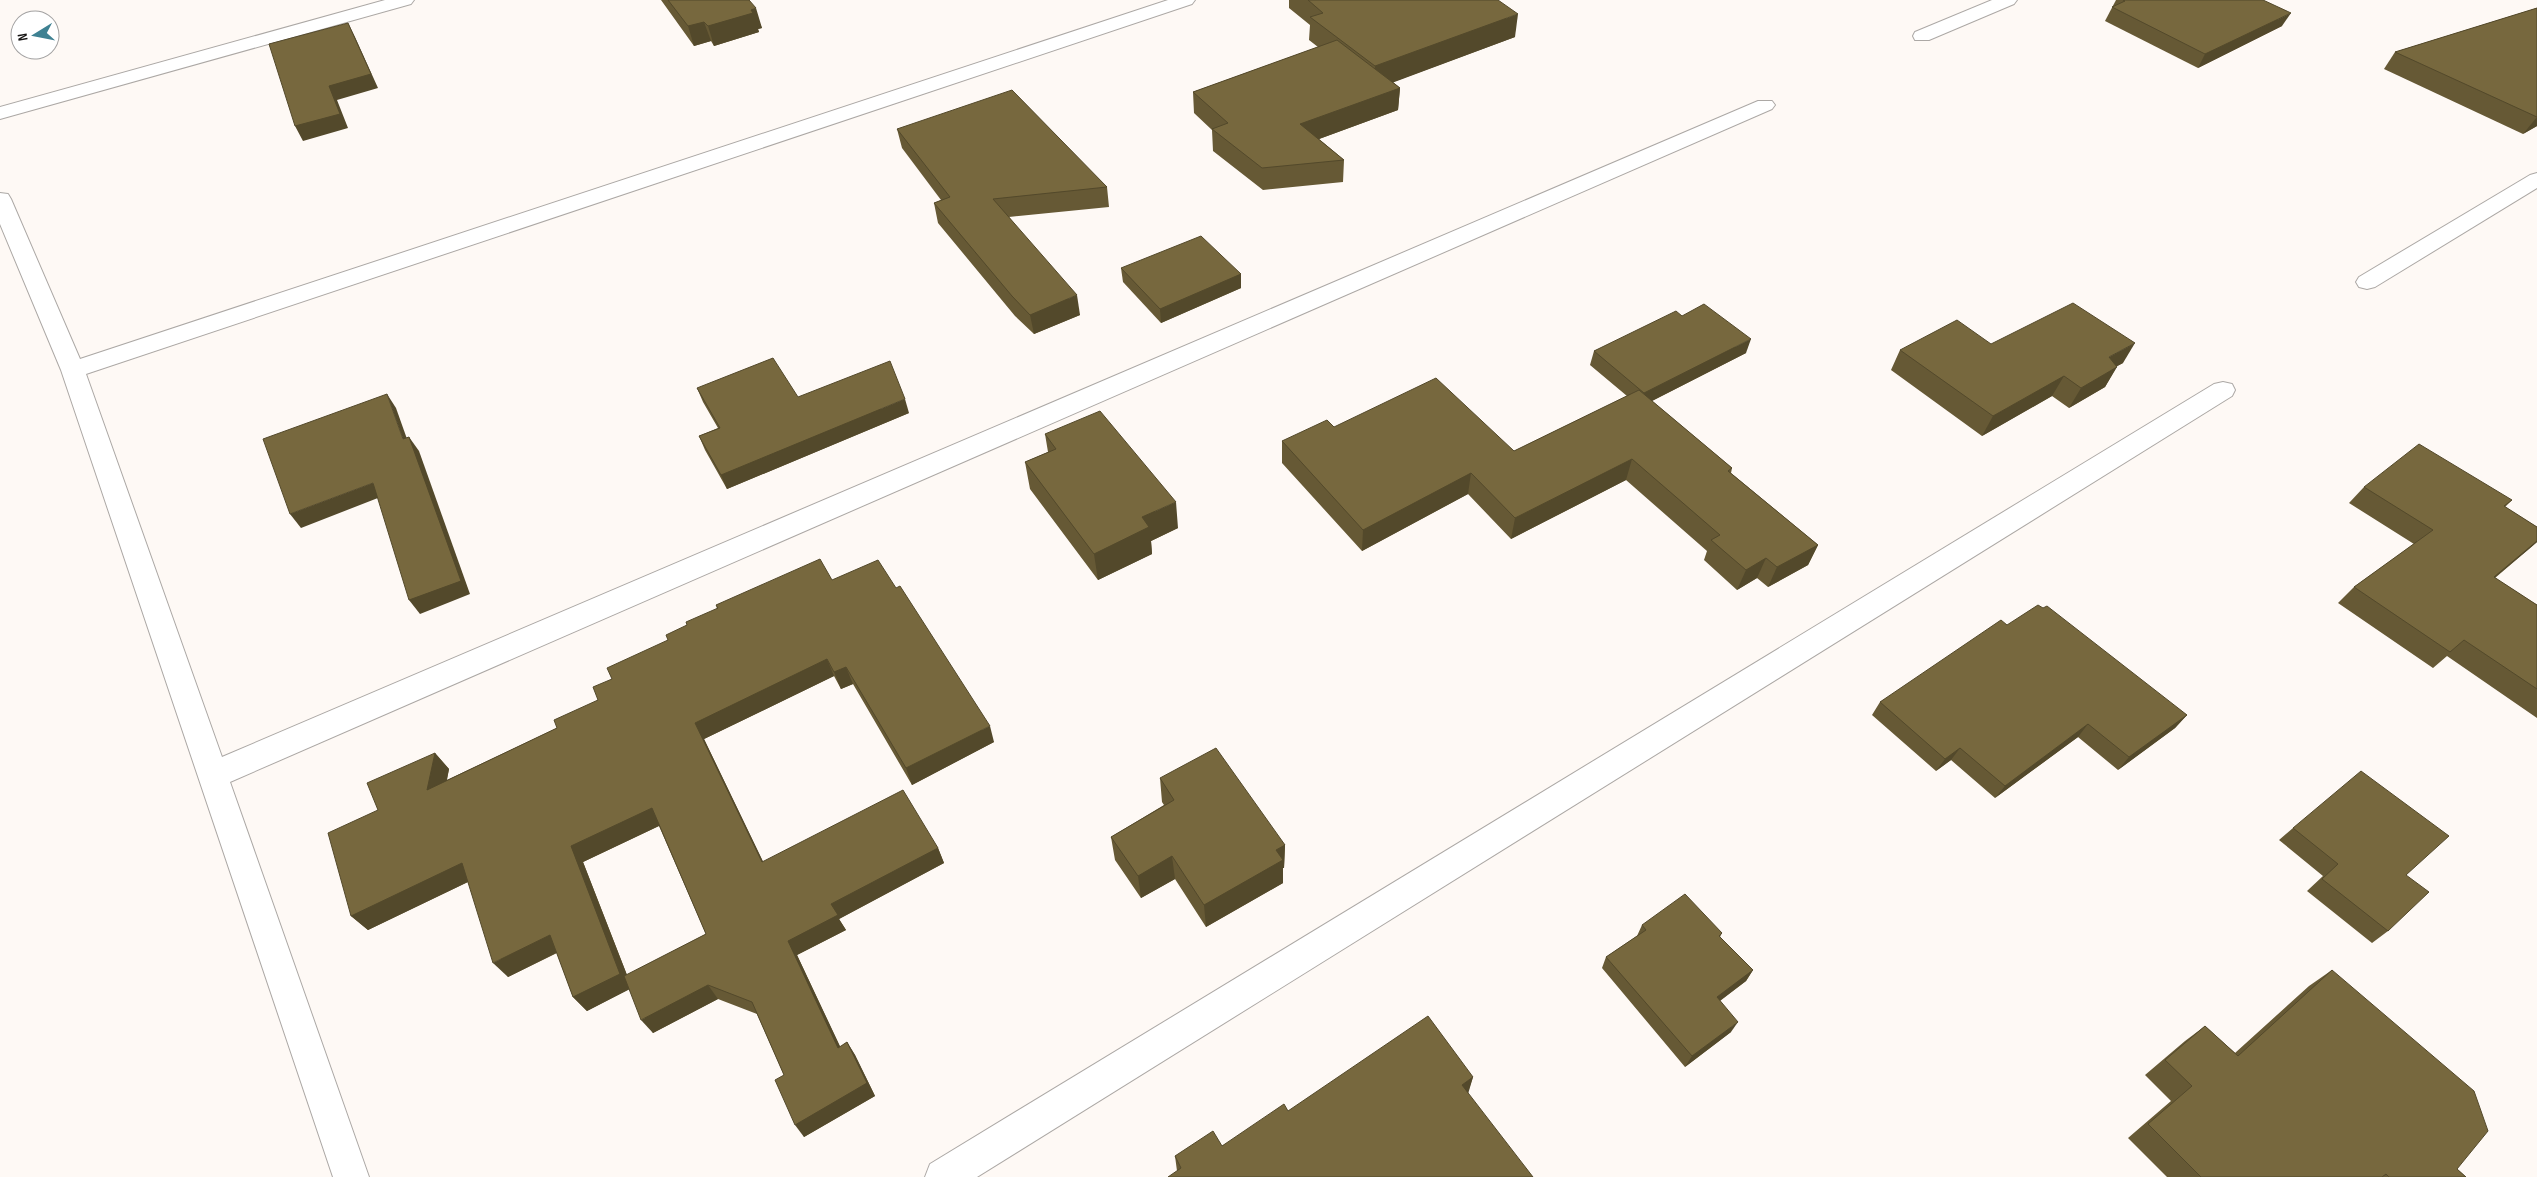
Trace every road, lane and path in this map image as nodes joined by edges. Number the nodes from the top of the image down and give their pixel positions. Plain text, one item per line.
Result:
1 (405, 0) edge
2 (1186, 0) edge
3 (2008, 0) edge
4 (1922, 36) dead end
5 (1764, 105) dead end
6 (0, 113) edge
7 (2537, 179) edge
8 (0, 200) edge
9 (2367, 282) dead end
10 (73, 370) junction
11 (2223, 390) dead end
12 (213, 775) junction
13 (351, 1177) edge
14 (943, 1177) edge

1 - 6 street
2 - 10 street
3 - 4 street
5 - 12 street
7 - 9 street
8 - 10 street
10 - 12 street
11 - 14 street
12 - 13 street

